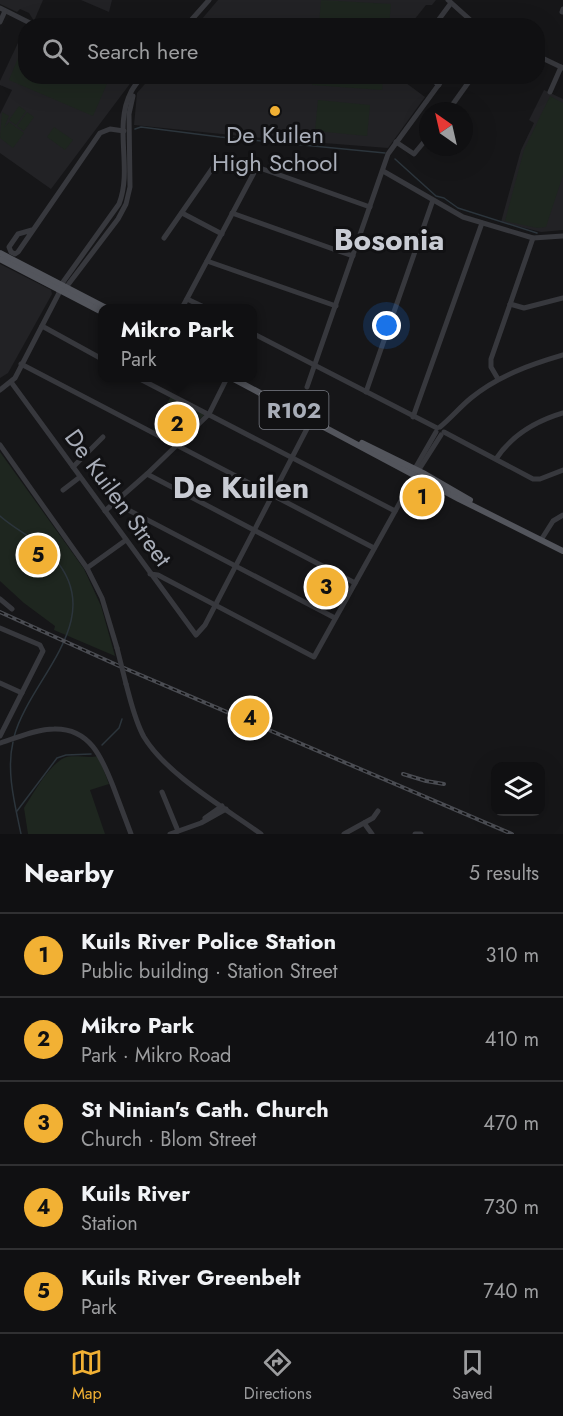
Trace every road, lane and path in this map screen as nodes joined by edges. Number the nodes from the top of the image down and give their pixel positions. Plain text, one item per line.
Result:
1 (197, 0) edge
2 (208, 0) edge
3 (449, 2) edge
4 (204, 6) junction
5 (2, 10) edge
6 (19, 18) edge
7 (193, 18) edge
8 (439, 18) edge
9 (468, 18) edge
10 (0, 22) edge
11 (545, 60) edge
12 (562, 68) edge
13 (139, 84) edge
14 (467, 84) edge
15 (439, 85) edge
16 (550, 92) dead end
17 (454, 102) edge
18 (126, 131) junction
19 (396, 142) junction
20 (419, 148) edge
21 (214, 166) dead end
22 (383, 171) junction
23 (433, 200) junction
24 (370, 207) junction
25 (182, 213) junction
26 (232, 213) junction
27 (482, 223) junction
28 (32, 230) junction
29 (222, 234) junction
30 (563, 236) edge
31 (164, 238) dead end
32 (533, 238) junction
33 (9, 247) junction
34 (0, 253) edge
35 (353, 256) junction
36 (0, 259) edge
37 (207, 261) junction
38 (61, 289) junction
39 (563, 298) edge
40 (187, 299) junction
41 (184, 304) edge
42 (196, 304) edge
43 (510, 304) junction
44 (98, 305) edge
45 (336, 306) junction
46 (98, 310) edge
47 (42, 326) junction
48 (257, 336) edge
49 (563, 355) edge
50 (98, 356) edge
51 (21, 364) junction
52 (315, 366) junction
53 (498, 379) junction
54 (11, 382) junction
55 (146, 382) edge
56 (225, 382) edge
57 (240, 382) edge
58 (307, 387) dead end
59 (0, 390) edge
60 (366, 392) junction
61 (563, 413) edge
62 (209, 414) junction
63 (413, 417) junction
64 (312, 419) junction
65 (440, 431) junction
66 (103, 437) dead end
67 (0, 445) edge
68 (177, 445) junction
69 (292, 458) junction
70 (496, 459) junction
71 (73, 467) junction
72 (563, 470) edge
73 (415, 473) junction
74 (147, 474) junction
75 (80, 477) junction
76 (63, 490) dead end
77 (273, 495) junction
78 (115, 503) junction
79 (105, 511) junction
80 (395, 511) junction
81 (563, 515) edge
82 (254, 531) junction
83 (126, 540) junction
84 (541, 540) junction
85 (374, 548) junction
86 (563, 551) edge
87 (236, 566) junction
88 (87, 568) junction
89 (150, 574) junction
90 (354, 583) junction
91 (0, 598) edge
92 (216, 605) junction
93 (12, 609) dead end
94 (335, 618) junction
95 (0, 628) edge
96 (0, 683) edge
97 (22, 693) junction
98 (0, 736) edge
99 (3, 742) edge
100 (162, 792) dead end
101 (224, 808) junction
102 (378, 811) dead end
103 (364, 823) junction
104 (178, 831) junction
105 (130, 834) edge
106 (170, 834) edge
107 (261, 834) edge
108 (344, 834) edge
109 (372, 834) edge
110 (415, 834) edge
111 (421, 834) edge

1 - 4 street
2 - 4 street
3 - 8 street
3 - 9 street
4 - 7 street
5 - 6 street
5 - 10 street
11 - 12 street
12 - 16 street
13 - 18 street
14 - 17 street
15 - 19 street
18 - 28 street
18 - 38 street
19 - 20 street
19 - 22 street
21 - 25 street
22 - 23 street
22 - 24 street
23 - 27 street
23 - 60 street
24 - 26 street
24 - 35 street
25 - 29 street
25 - 31 street
26 - 29 street
26 - 35 street
27 - 32 street
27 - 63 street
28 - 33 street
28 - 33 street
29 - 37 street
30 - 32 street
32 - 43 street
33 - 34 street
34 - 38 main road
35 - 45 street
36 - 38 main road
37 - 40 street
37 - 45 street
38 - 44 main road
38 - 46 main road
38 - 47 street
39 - 43 street
40 - 41 street
40 - 42 street
43 - 53 street
45 - 52 street
47 - 50 street
47 - 51 street
48 - 52 street
49 - 53 street
51 - 54 street
51 - 68 street
52 - 58 street
52 - 60 street
53 - 65 street
54 - 59 street
54 - 71 street, De Kuilen Street
55 - 62 street
56 - 62 street
57 - 64 main road, R102
60 - 63 street
61 - 70 street
62 - 68 street
62 - 69 street
63 - 65 street
64 - 69 street
64 - 73 main road, R102
65 - 70 street
65 - 73 street
66 - 71 street
67 - 88 street
68 - 74 street
68 - 77 street
69 - 77 street
69 - 80 street
70 - 72 street
71 - 75 street, De Kuilen Street
73 - 80 street
73 - 84 main road, R102
74 - 78 street
74 - 82 street
75 - 76 street
75 - 79 street, De Kuilen Street
77 - 82 street
77 - 85 street
78 - 79 street
78 - 87 street
79 - 83 street, De Kuilen Street
80 - 85 street
81 - 84 street
82 - 87 street
82 - 90 street
83 - 88 street
83 - 89 street, De Kuilen Street
84 - 86 main road, R102
85 - 90 street
87 - 92 street
87 - 94 street
88 - 101 street, bridge
89 - 92 street
89 - 92 street, De Kuilen Street
90 - 94 street
91 - 93 street
92 - 94 street
95 - 97 street
96 - 97 street
97 - 98 street
99 - 105 street
100 - 104 street
101 - 104 street
101 - 107 street
102 - 103 street
103 - 108 street
103 - 109 street
104 - 106 street
110 - 111 street

